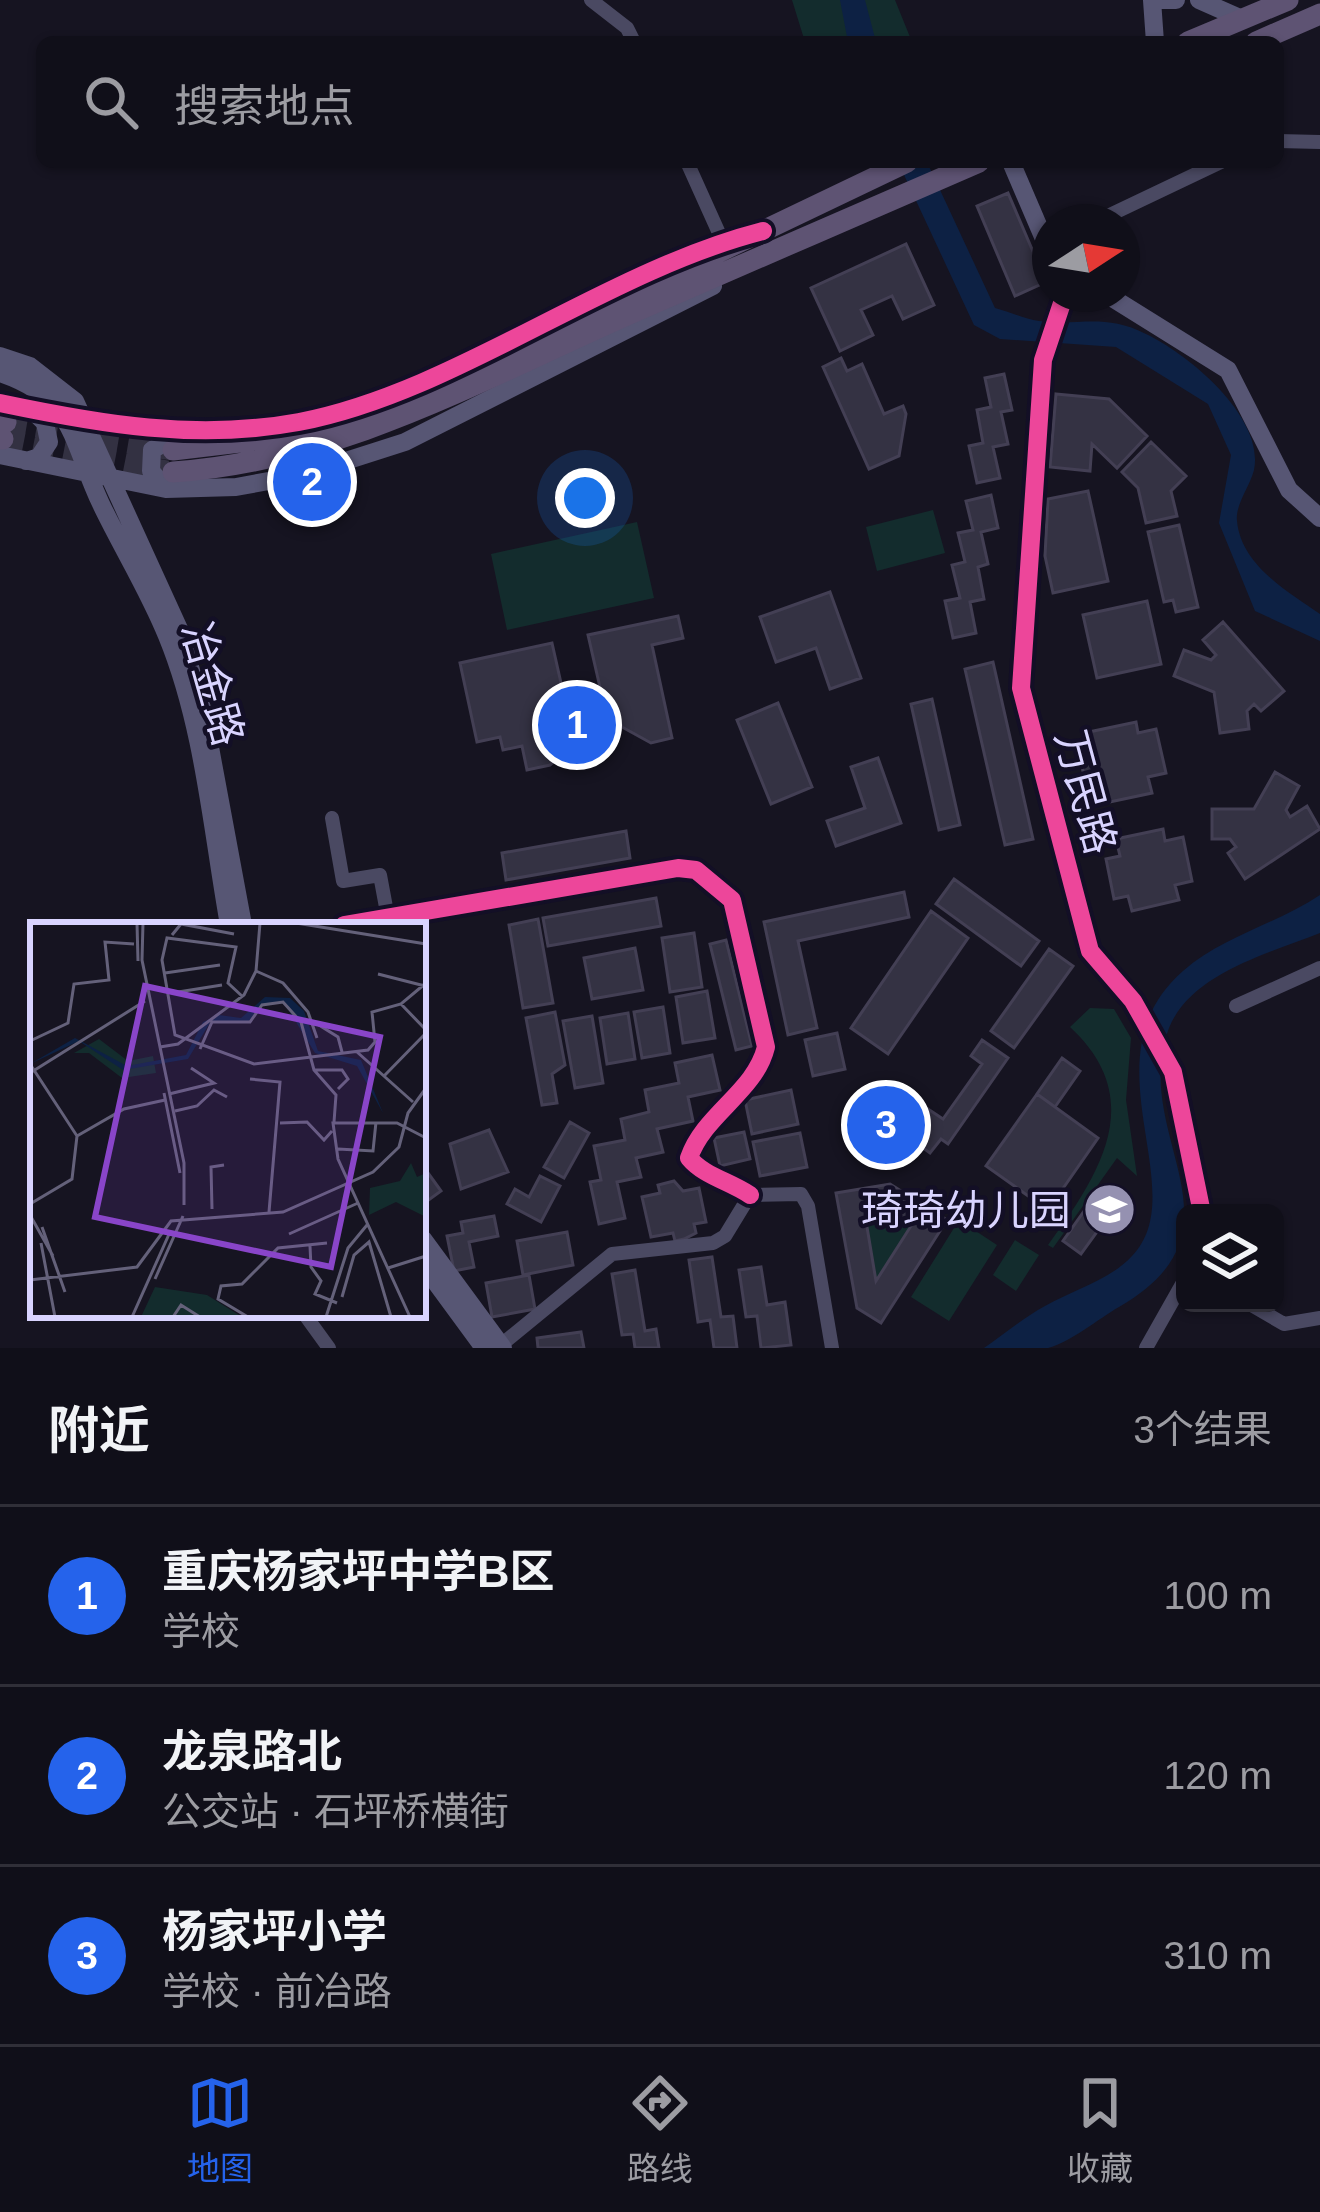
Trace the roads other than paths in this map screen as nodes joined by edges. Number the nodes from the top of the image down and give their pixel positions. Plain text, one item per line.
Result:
1 (591, 0) edge
2 (1155, 0) edge
3 (1176, 0) edge
4 (1198, 0) edge
5 (1288, 0) edge
6 (1320, 14) edge
7 (1242, 19) junction
8 (631, 36) edge
9 (1155, 36) edge
10 (1202, 36) edge
11 (1270, 36) edge
12 (1284, 141) edge
13 (1320, 142) edge
14 (690, 168) edge
15 (895, 168) edge
16 (965, 168) edge
17 (1014, 168) edge
18 (1208, 168) edge
19 (1133, 204) edge
20 (1032, 212) edge
21 (763, 232) junction
22 (723, 242) junction
23 (1059, 312) edge
24 (1135, 312) edge
25 (0, 356) edge
26 (0, 373) edge
27 (32, 410) junction
28 (78, 420) junction
29 (1, 430) edge
30 (26, 461) junction
31 (173, 461) junction
32 (97, 479) junction
33 (1320, 518) edge
34 (332, 818) dead end
35 (388, 918) junction
36 (228, 922) edge
37 (242, 922) edge
38 (363, 922) edge
39 (1320, 968) edge
40 (1237, 1006) dead end
41 (749, 1195) junction
42 (1200, 1204) edge
43 (426, 1244) edge
44 (426, 1268) edge
45 (1176, 1303) edge
46 (1263, 1312) edge
47 (307, 1318) edge
48 (1320, 1318) edge
49 (496, 1347) edge
50 (329, 1348) edge
51 (832, 1348) edge
52 (1146, 1348) edge

1 - 8 street
2 - 3 main road
2 - 9 main road
4 - 7 main road
5 - 7 main road
6 - 11 main road
7 - 10 main road
12 - 13 street
14 - 22 street
15 - 21 main road
16 - 31 main road
17 - 20 main road
18 - 19 street
21 - 22 main road
21 - 31 main road
22 - 31 main road
23 - 42 street, 万民路
24 - 33 main road
25 - 28 main road
26 - 28 main road
27 - 28 main road
27 - 29 main road
27 - 30 main road
28 - 31 main road
28 - 32 main road
29 - 30 main road
30 - 32 main road
31 - 32 main road
32 - 36 main road, 冶金路
32 - 37 main road, 冶金路
34 - 35 street
35 - 38 street
35 - 41 street
39 - 40 street
41 - 49 street
41 - 51 street
43 - 49 main road
44 - 49 main road
45 - 52 street
46 - 48 street
47 - 50 street

